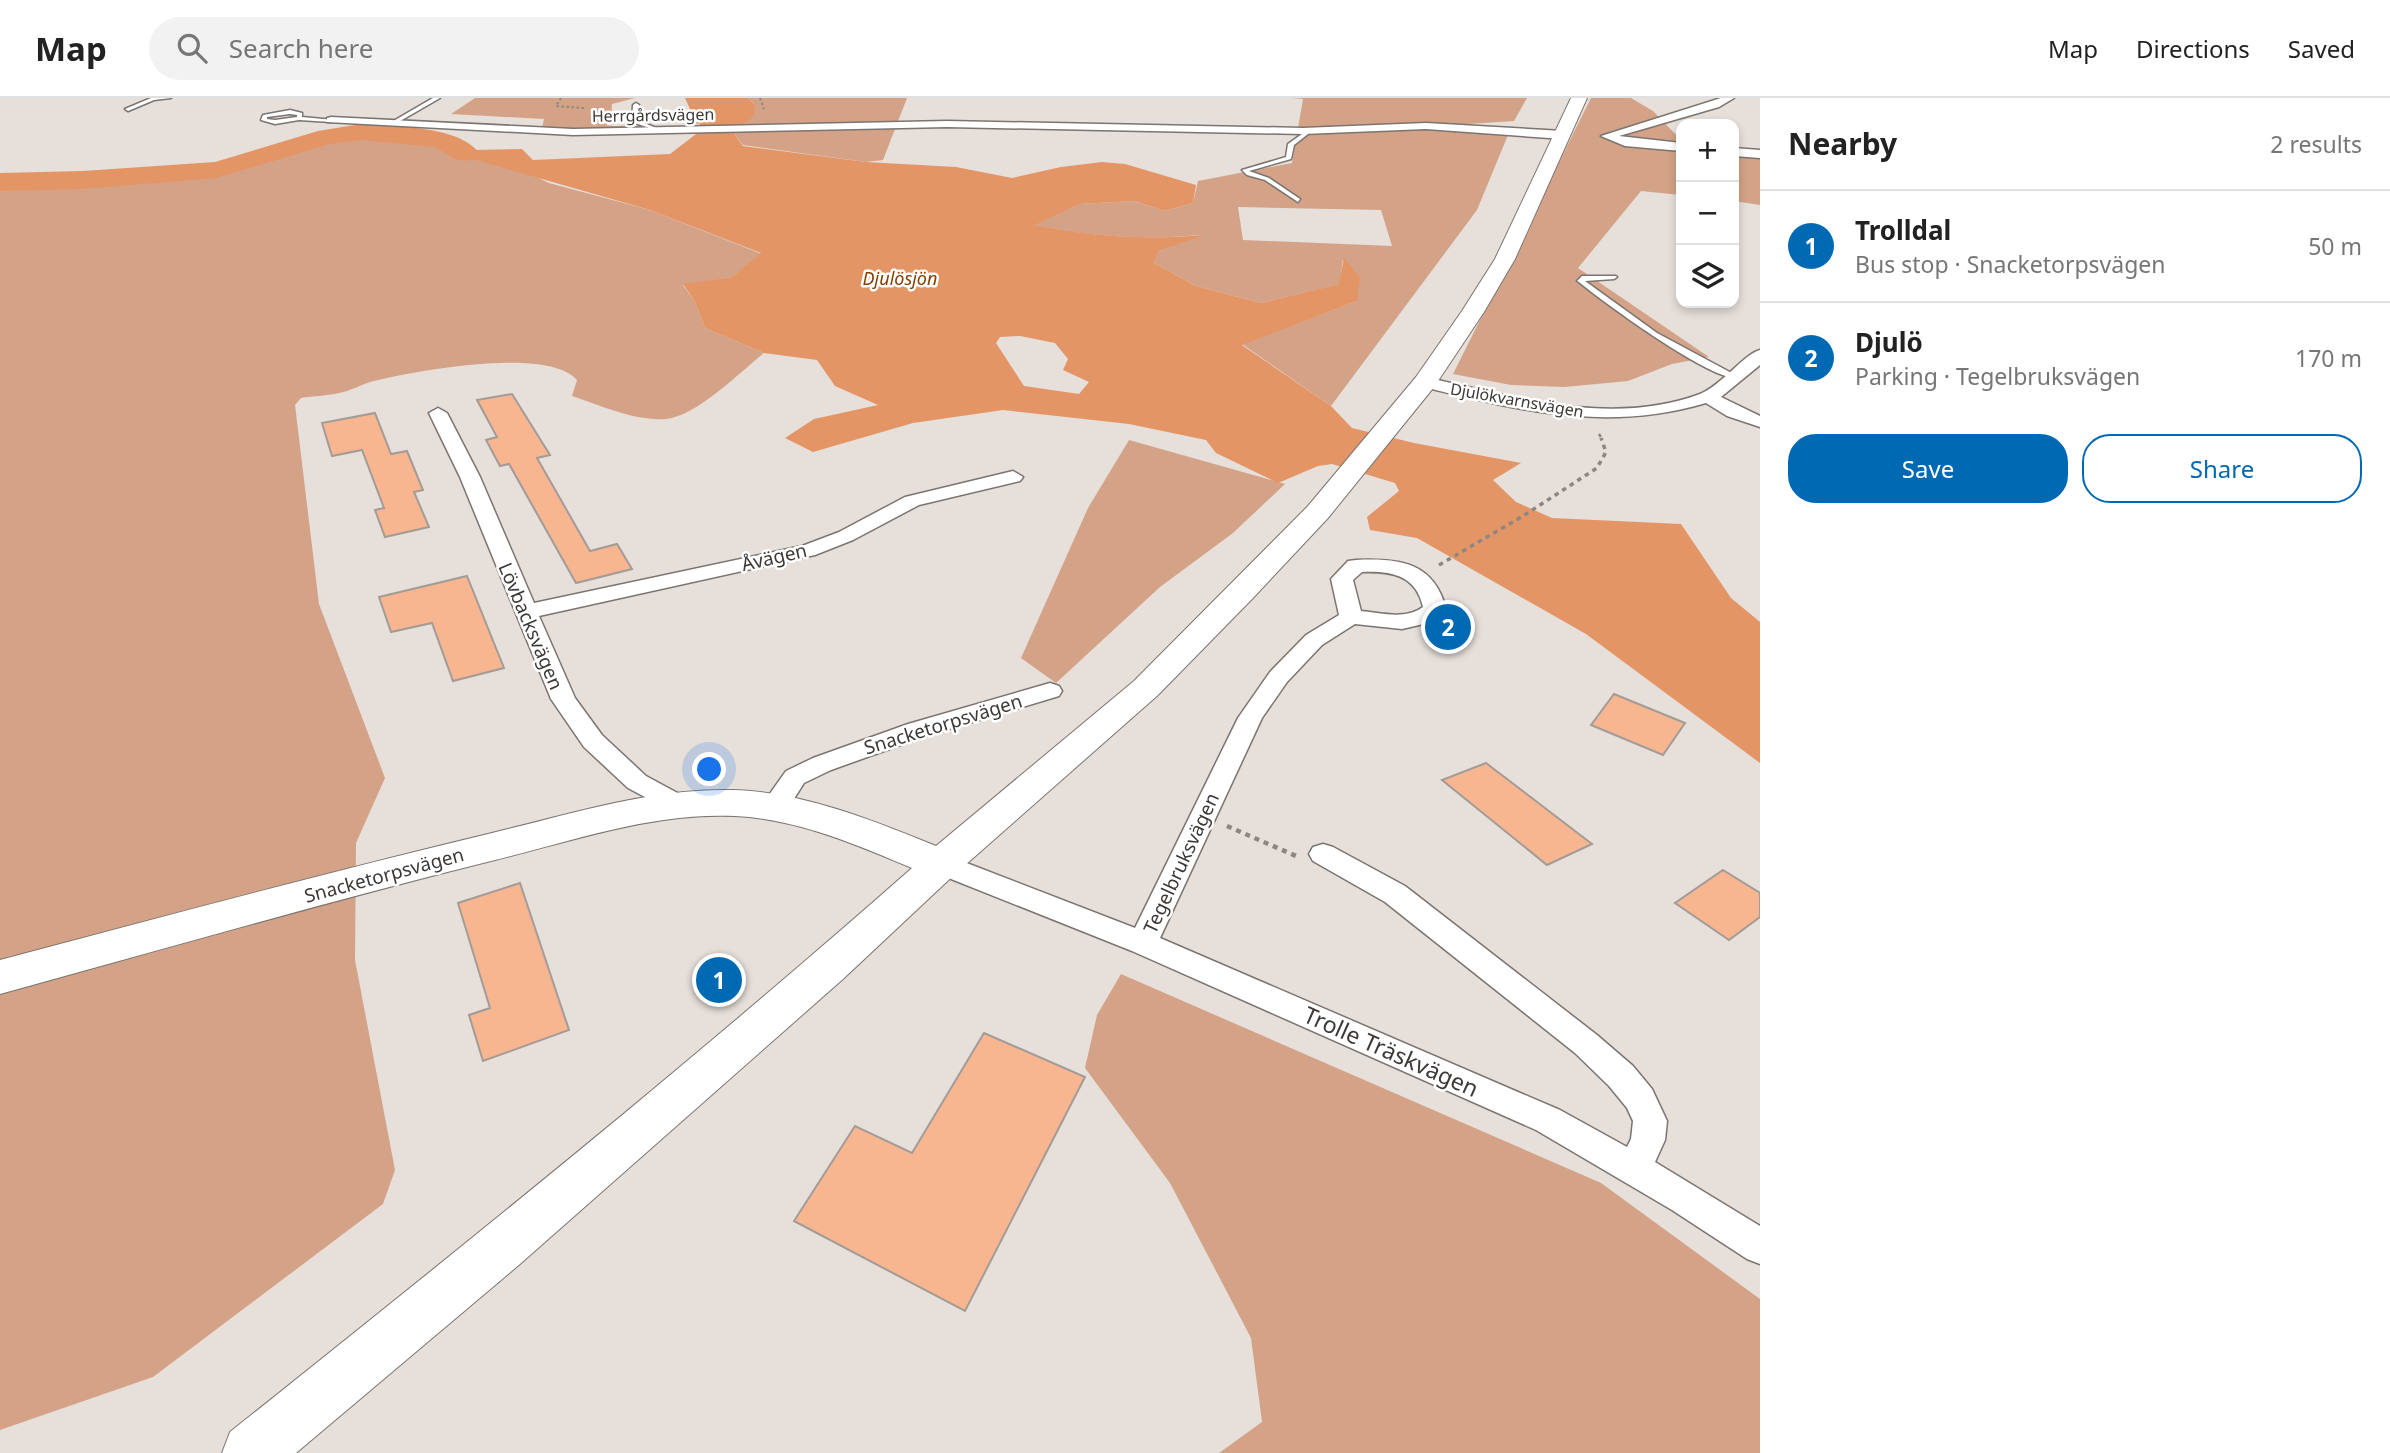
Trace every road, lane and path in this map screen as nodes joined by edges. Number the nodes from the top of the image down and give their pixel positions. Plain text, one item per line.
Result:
1 (168, 98) edge
2 (437, 98) edge
3 (1579, 98) edge
4 (1729, 98) edge
5 (636, 106) dead end
6 (128, 109) dead end
7 (299, 118) junction
8 (331, 120) joint
9 (393, 123) junction
10 (659, 131) junction
11 (1303, 131) junction
12 (1563, 135) junction
13 (1615, 140) joint
14 (1676, 146) edge
15 (1739, 152) edge
16 (1760, 153) edge
17 (1298, 200) dead end
18 (1614, 277) dead end
19 (1760, 355) edge
20 (1735, 377) junction
21 (1424, 382) junction
22 (1708, 397) junction
23 (438, 413) dead end
24 (1586, 413) junction
25 (1760, 422) edge
26 (1013, 477) dead end
27 (1419, 576) junction
28 (525, 612) junction
29 (1351, 617) junction
30 (1050, 691) dead end
31 (673, 803) junction
32 (773, 809) junction
33 (1202, 818) junction
34 (1323, 854) joint
35 (941, 864) junction
36 (1143, 943) junction
37 (0, 977) edge
38 (1634, 1168) junction
39 (1760, 1247) edge
40 (251, 1453) edge

1 - 6 lane
2 - 9 lane
3 - 12 main road
4 - 13 street
5 - 10 lane
7 - 7 lane
7 - 8 lane
8 - 9 street, Herrgårdsvägen
9 - 10 street, Herrgårdsvägen
10 - 11 street, Herrgårdsvägen
11 - 12 street, Herrgårdsvägen
11 - 17 lane
12 - 21 main road
13 - 14 street
15 - 16 street
18 - 20 lane
19 - 20 street, Djulökvarnsvägen
20 - 22 street, Djulökvarnsvägen
21 - 24 street, Djulökvarnsvägen
21 - 35 main road
22 - 24 street, Djulökvarnsvägen
22 - 25 street
23 - 28 street, Lövbacksvägen
24 - 27 path
26 - 28 street, Åvägen
27 - 29 street
27 - 29 street
28 - 31 street, Lövbacksvägen
29 - 33 street, Tegelbruksvägen
30 - 32 street, Snacketorpsvägen
31 - 32 main road, Snacketorpsvägen
31 - 37 main road, Snacketorpsvägen
32 - 35 main road, Snacketorpsvägen
33 - 34 path
33 - 36 street, Tegelbruksvägen
34 - 38 street
35 - 36 street, Tegelbruksvägen
35 - 40 main road
36 - 38 street, Trolle Träskvägen
38 - 39 street, Trolle Träskvägen

